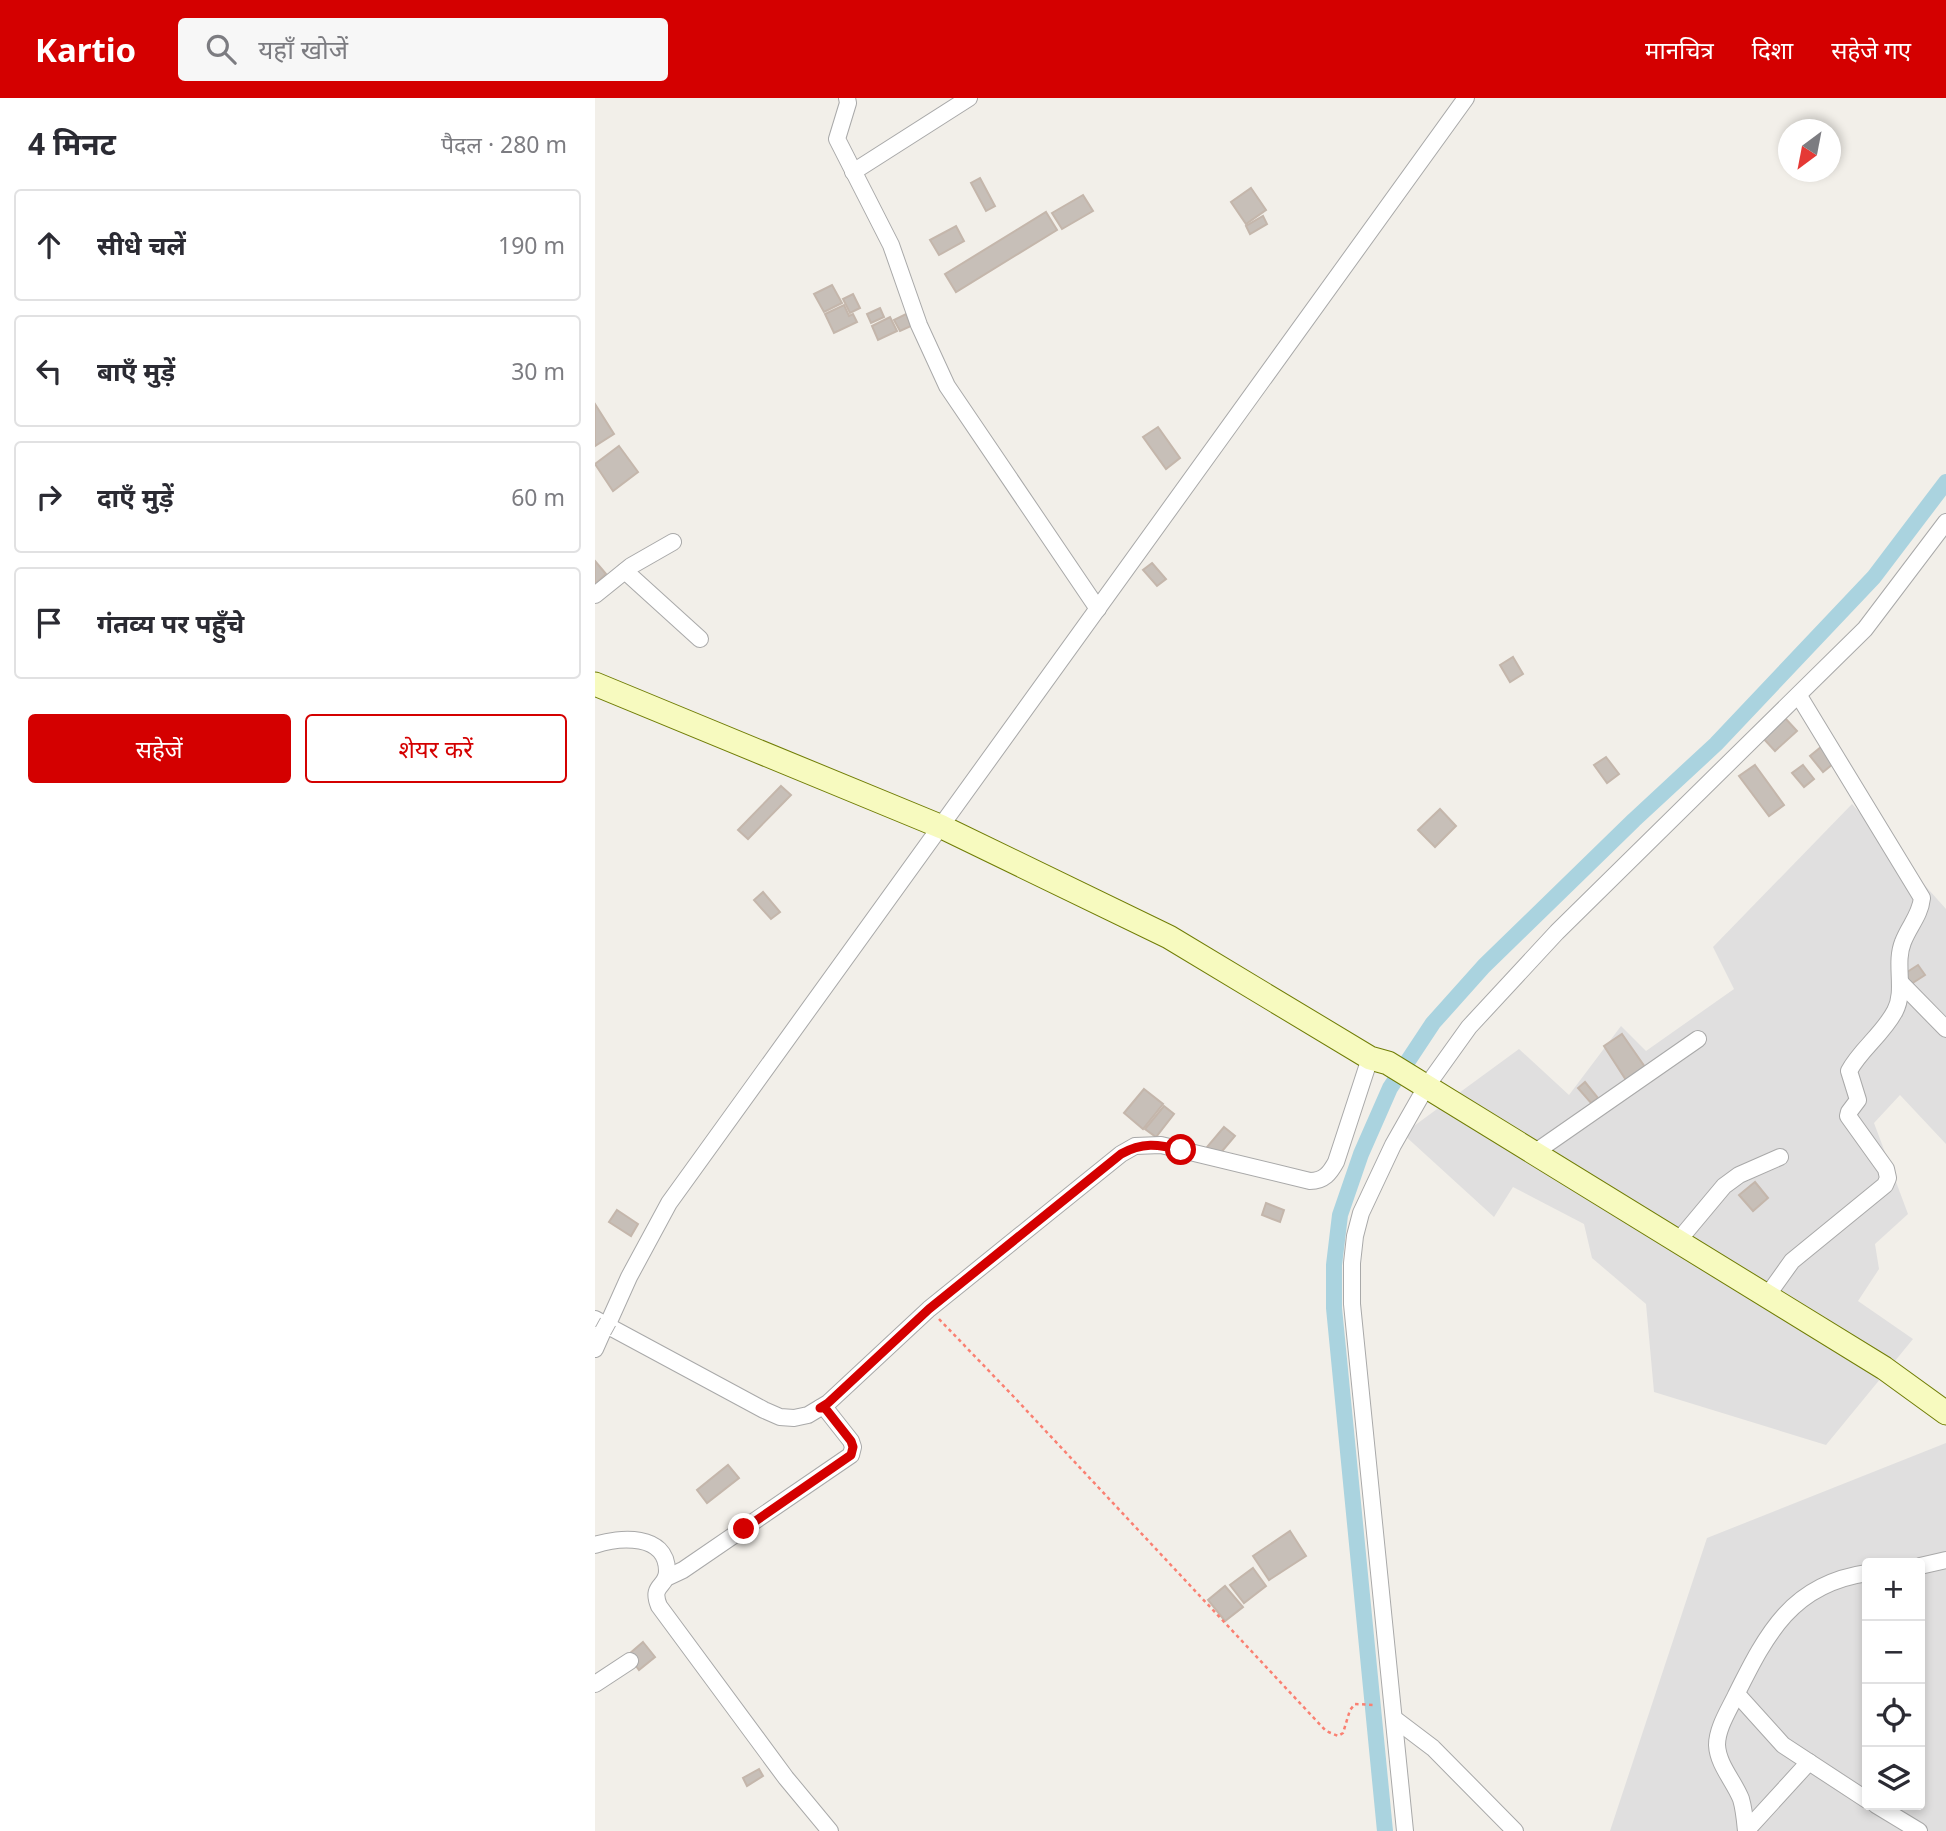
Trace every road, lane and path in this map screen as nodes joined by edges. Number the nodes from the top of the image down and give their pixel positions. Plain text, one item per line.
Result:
1 (847, 98) edge
2 (969, 98) edge
3 (1466, 98) edge
4 (853, 172) junction
5 (1946, 522) edge
6 (673, 542) dead end
7 (625, 571) junction
8 (595, 595) edge
9 (1098, 609) junction
10 (700, 639) dead end
11 (595, 684) edge
12 (1799, 696) junction
13 (942, 827) junction
14 (1900, 982) junction
15 (1946, 1029) edge
16 (1698, 1039) dead end
17 (1379, 1060) junction
18 (1418, 1082) junction
19 (1534, 1153) junction
20 (1780, 1157) dead end
21 (1678, 1241) junction
22 (1767, 1296) junction
23 (929, 1309) junction
24 (603, 1324) edge
25 (595, 1349) edge
26 (826, 1411) junction
27 (1946, 1413) edge
28 (595, 1545) edge
29 (1943, 1565) edge
30 (1925, 1566) edge
31 (1862, 1574) edge
32 (666, 1577) junction
33 (630, 1661) dead end
34 (595, 1684) edge
35 (1737, 1694) junction
36 (1382, 1705) dead end
37 (1396, 1720) junction
38 (1809, 1762) junction
39 (1862, 1797) edge
40 (1884, 1810) edge
41 (830, 1831) edge
42 (1405, 1831) edge
43 (1515, 1831) edge
44 (1919, 1831) edge

1 - 4 street
2 - 4 street
3 - 9 street
4 - 9 street
5 - 12 street
6 - 7 street
7 - 8 street
7 - 10 street
9 - 13 street
11 - 13 street
12 - 14 street
12 - 18 street
13 - 17 street
13 - 24 street
14 - 15 street
14 - 22 street
16 - 19 street
17 - 18 street
17 - 23 street
18 - 19 street
18 - 37 street
19 - 21 street
20 - 21 street
21 - 22 street
22 - 27 street
23 - 26 street
23 - 36 path
24 - 25 street
24 - 26 street
26 - 32 street
28 - 32 street
29 - 30 street
31 - 35 street
32 - 41 street
33 - 34 street
35 - 38 street
35 - 38 street
37 - 42 street
37 - 43 street
38 - 39 street
40 - 44 street

